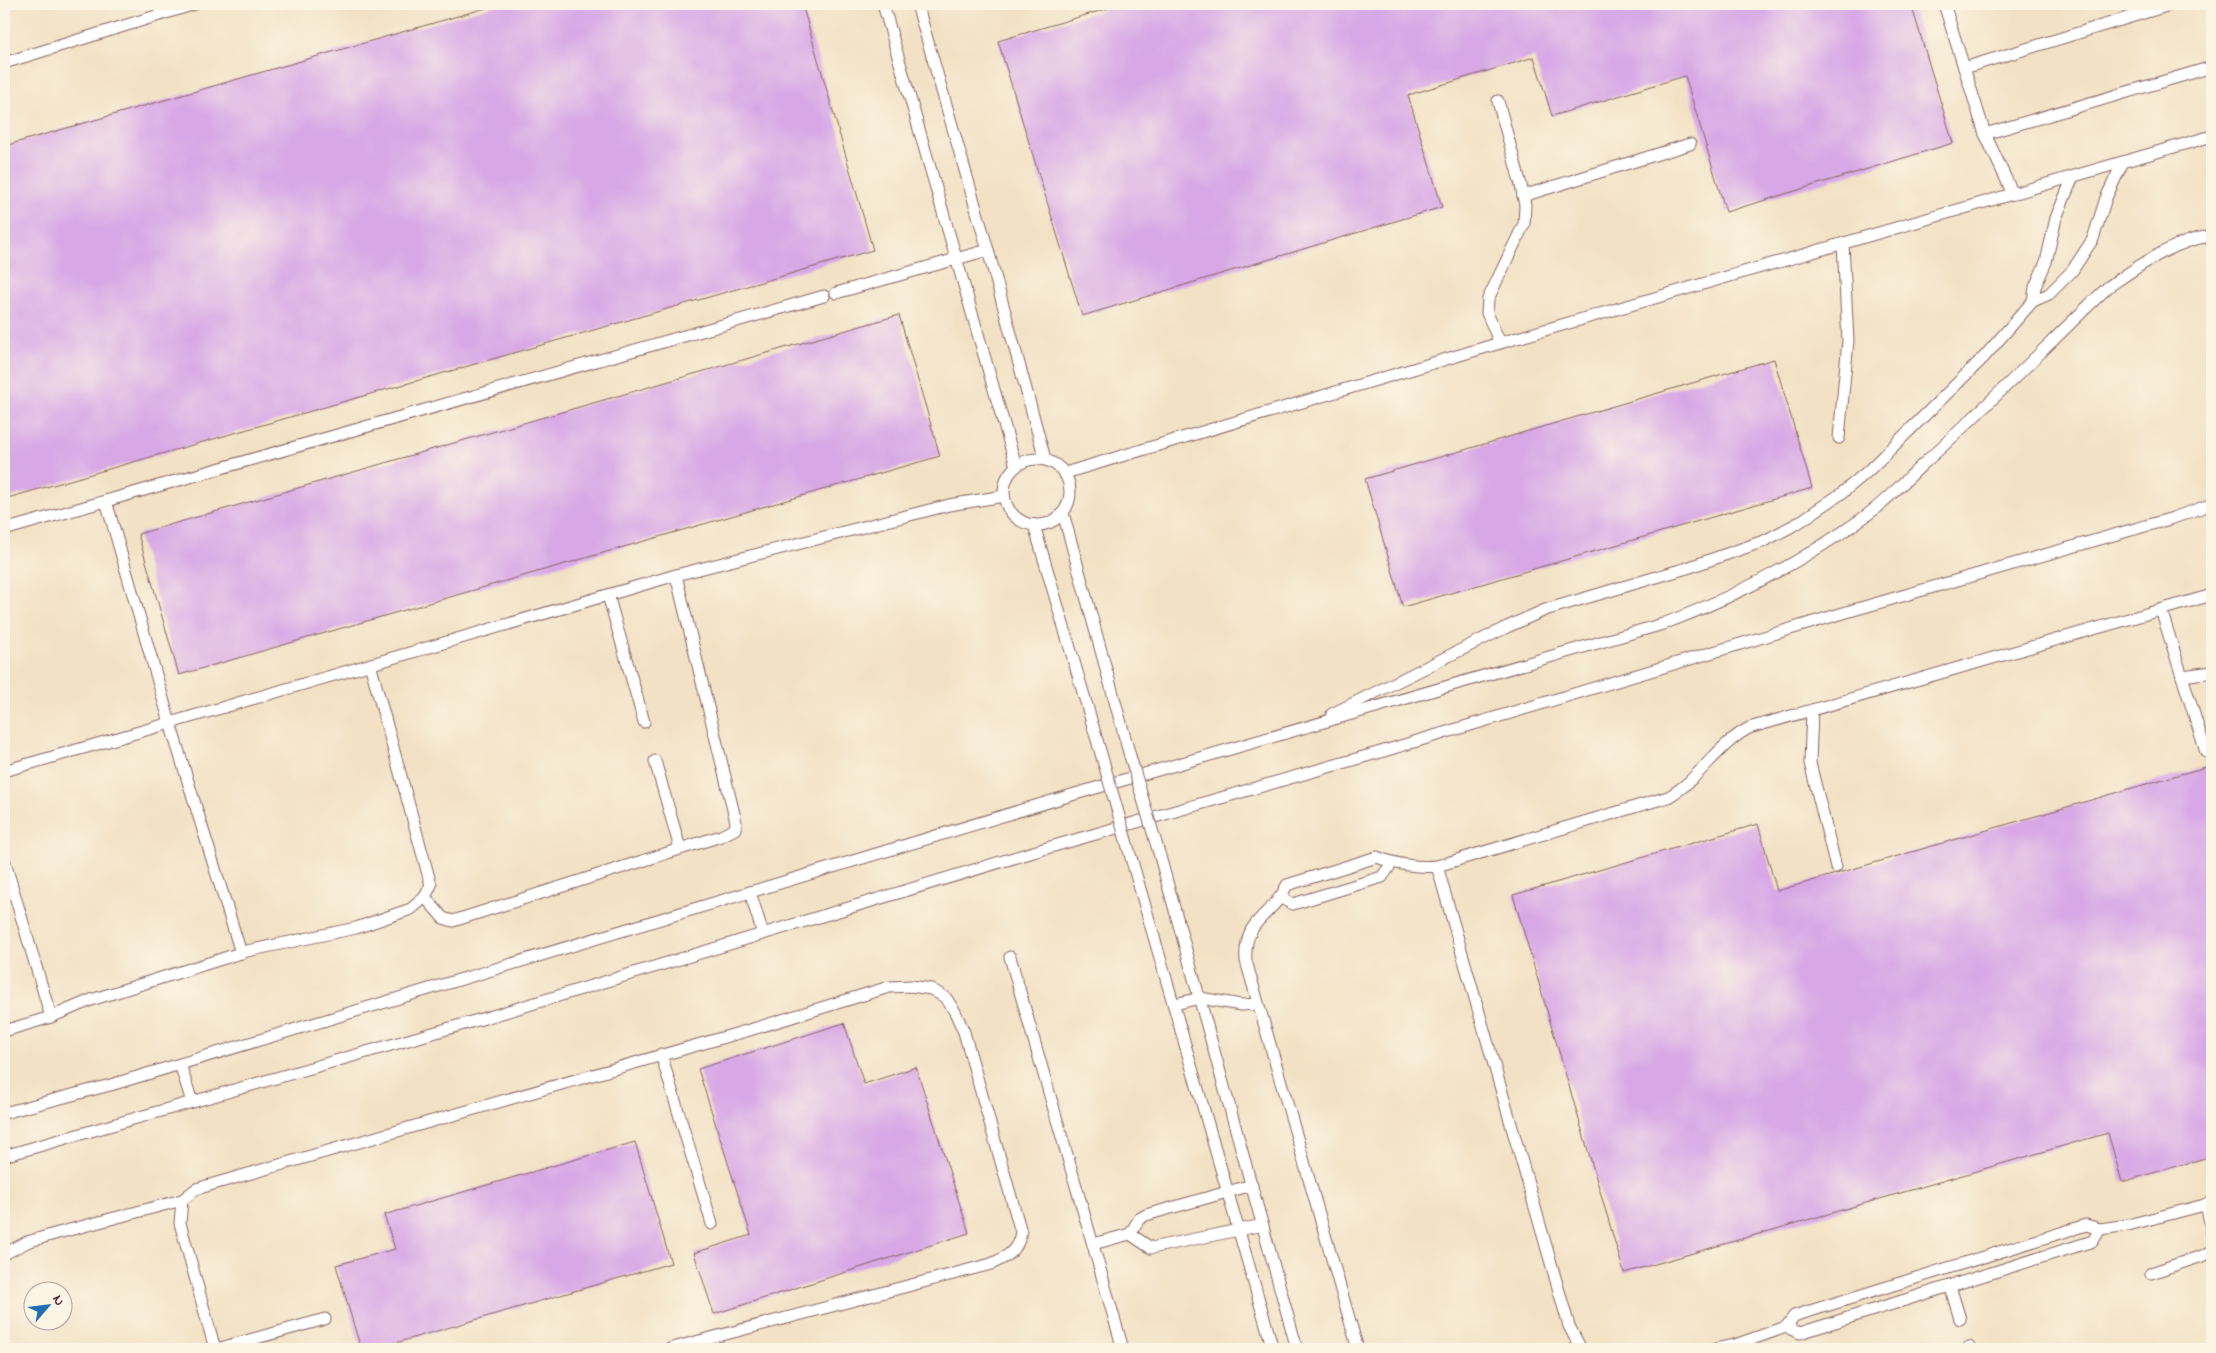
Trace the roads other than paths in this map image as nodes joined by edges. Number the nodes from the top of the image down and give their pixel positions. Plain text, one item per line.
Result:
1 (195, 4) edge
2 (883, 4) edge
3 (917, 4) edge
4 (1944, 4) edge
5 (2173, 4) edge
6 (4, 63) edge
7 (2212, 67) edge
8 (1964, 68) junction
9 (1498, 101) dead end
10 (1985, 134) junction
11 (2212, 136) edge
12 (1690, 144) dead end
13 (2123, 162) junction
14 (2073, 177) junction
15 (2013, 194) junction
16 (1523, 196) junction
17 (2212, 236) edge
18 (1842, 243) junction
19 (988, 250) junction
20 (956, 258) junction
21 (836, 293) dead end
22 (824, 296) dead end
23 (2033, 301) junction
24 (1500, 343) junction
25 (1839, 438) dead end
26 (1045, 459) junction
27 (1016, 466) junction
28 (1065, 473) junction
29 (1004, 496) junction
30 (106, 501) junction
31 (2212, 504) edge
32 (1063, 513) junction
33 (1034, 525) junction
34 (4, 530) edge
35 (676, 575) junction
36 (608, 595) junction
37 (2212, 595) edge
38 (2161, 610) junction
39 (370, 664) junction
40 (2212, 672) edge
41 (2182, 676) junction
42 (1812, 710) junction
43 (170, 722) junction
44 (644, 722) dead end
45 (1313, 725) junction
46 (2206, 752) dead end
47 (655, 761) dead end
48 (4, 771) edge
49 (680, 848) junction
50 (4, 859) edge
51 (1392, 863) junction
52 (1436, 866) junction
53 (1836, 867) dead end
54 (750, 892) junction
55 (424, 897) junction
56 (1282, 898) junction
57 (763, 934) junction
58 (241, 953) junction
59 (1010, 957) dead end
60 (1200, 998) junction
61 (1175, 1004) junction
62 (1258, 1004) junction
63 (51, 1017) junction
64 (4, 1031) edge
65 (662, 1054) junction
66 (180, 1064) junction
67 (192, 1102) junction
68 (4, 1112) edge
69 (4, 1156) edge
70 (1252, 1186) junction
71 (1228, 1192) junction
72 (182, 1200) junction
73 (2209, 1204) edge
74 (712, 1224) dead end
75 (1263, 1225) junction
76 (2100, 1229) junction
77 (1239, 1231) junction
78 (2212, 1232) edge
79 (1130, 1234) junction
80 (1093, 1244) junction
81 (2212, 1251) edge
82 (4, 1254) edge
83 (2151, 1273) dead end
84 (1950, 1286) junction
85 (324, 1319) dead end
86 (1960, 1319) dead end
87 (1786, 1328) junction
88 (216, 1349) edge
89 (669, 1349) edge
90 (1123, 1349) edge
91 (1273, 1349) edge
92 (1297, 1349) edge
93 (1358, 1349) edge
94 (1581, 1349) edge
95 (1715, 1349) edge

1 - 6 lane
2 - 20 lane
3 - 19 lane
4 - 8 lane
5 - 8 lane
7 - 10 lane
8 - 10 lane
9 - 16 lane
10 - 15 lane
11 - 13 lane
12 - 16 lane
13 - 14 lane
13 - 23 lane
14 - 15 lane
14 - 23 lane
15 - 18 lane
16 - 24 lane
17 - 45 lane
18 - 24 lane
18 - 25 lane
19 - 20 lane
19 - 26 lane
20 - 21 lane
20 - 27 lane
22 - 30 lane
23 - 45 lane
24 - 28 lane
26 - 27 lane
26 - 28 lane
27 - 29 lane
28 - 32 lane
29 - 33 lane
29 - 35 lane
30 - 34 lane
30 - 43 lane
31 - 57 lane
32 - 33 lane
32 - 60 lane, bridge
33 - 61 lane, bridge
35 - 36 lane
35 - 49 lane
36 - 39 lane
36 - 44 lane
37 - 38 lane
38 - 41 lane
38 - 42 lane
39 - 43 lane
39 - 55 lane
40 - 41 lane
41 - 46 lane
42 - 52 lane
42 - 53 lane
43 - 48 lane
43 - 58 lane
45 - 54 lane
47 - 49 lane
49 - 55 lane
50 - 63 lane
51 - 52 lane
51 - 56 lane
51 - 56 lane
52 - 94 lane
54 - 57 lane
54 - 66 lane
55 - 58 lane
56 - 62 lane
57 - 67 lane
58 - 63 lane
59 - 80 lane
60 - 61 lane
60 - 62 lane
60 - 70 lane
61 - 71 lane
62 - 93 lane
63 - 64 lane
65 - 72 lane
65 - 74 lane
65 - 89 lane
66 - 67 lane
66 - 68 lane
67 - 69 lane
70 - 71 lane
70 - 75 lane
71 - 77 lane
71 - 79 lane
72 - 82 lane
72 - 88 lane
73 - 76 lane
73 - 78 lane
75 - 77 lane
75 - 92 lane
76 - 84 lane
76 - 87 lane
77 - 79 lane
77 - 91 lane
79 - 80 lane
80 - 90 lane
81 - 83 lane
84 - 86 lane
84 - 87 lane
85 - 88 lane
87 - 95 lane

